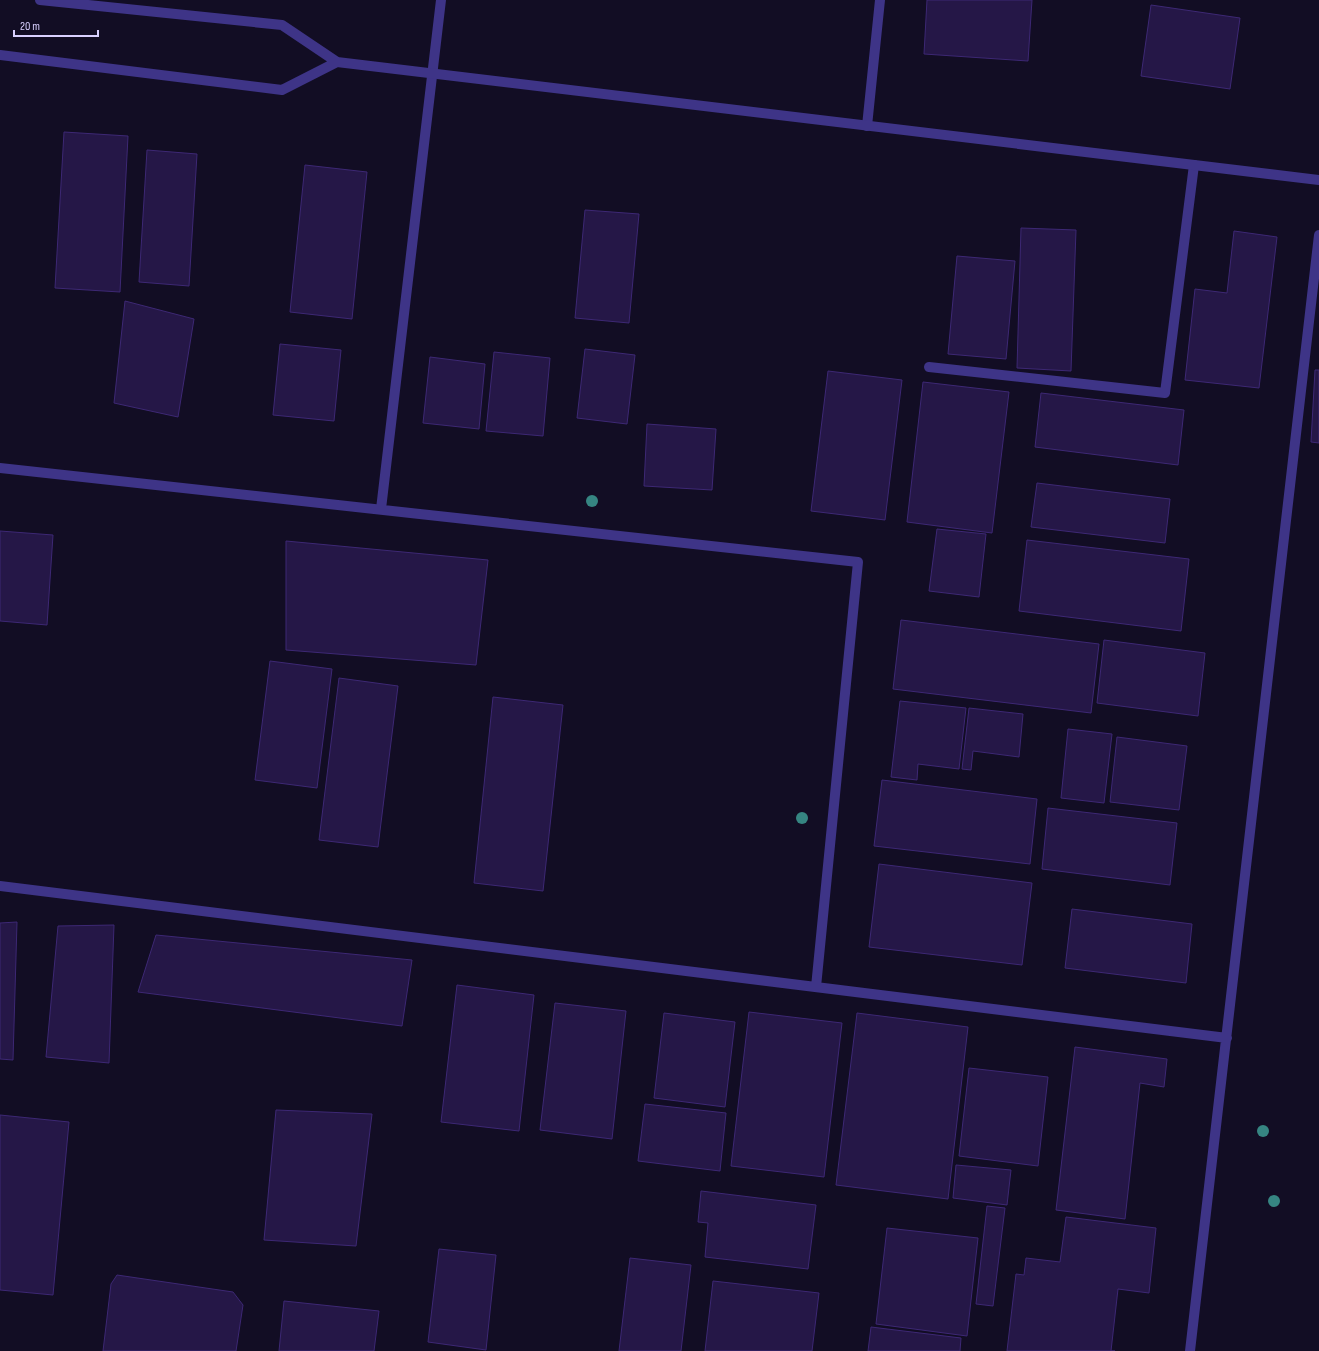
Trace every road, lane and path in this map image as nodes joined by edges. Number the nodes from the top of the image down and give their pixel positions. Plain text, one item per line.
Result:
1 (40, 0) edge
2 (441, 0) edge
3 (880, 0) edge
4 (0, 55) edge
5 (337, 62) junction
6 (432, 74) junction
7 (867, 126) junction
8 (1194, 165) junction
9 (1319, 180) edge
10 (1319, 235) edge
11 (929, 367) dead end
12 (0, 468) edge
13 (381, 509) junction
14 (0, 886) edge
15 (816, 987) junction
16 (1227, 1038) junction
17 (1190, 1351) edge

1 - 5 street
2 - 6 street
3 - 7 street
4 - 5 street
5 - 6 street
6 - 7 street
6 - 13 street
7 - 8 street
8 - 9 street
8 - 11 street
10 - 16 street
12 - 13 street
13 - 15 street
14 - 15 street
15 - 16 street
16 - 17 street

